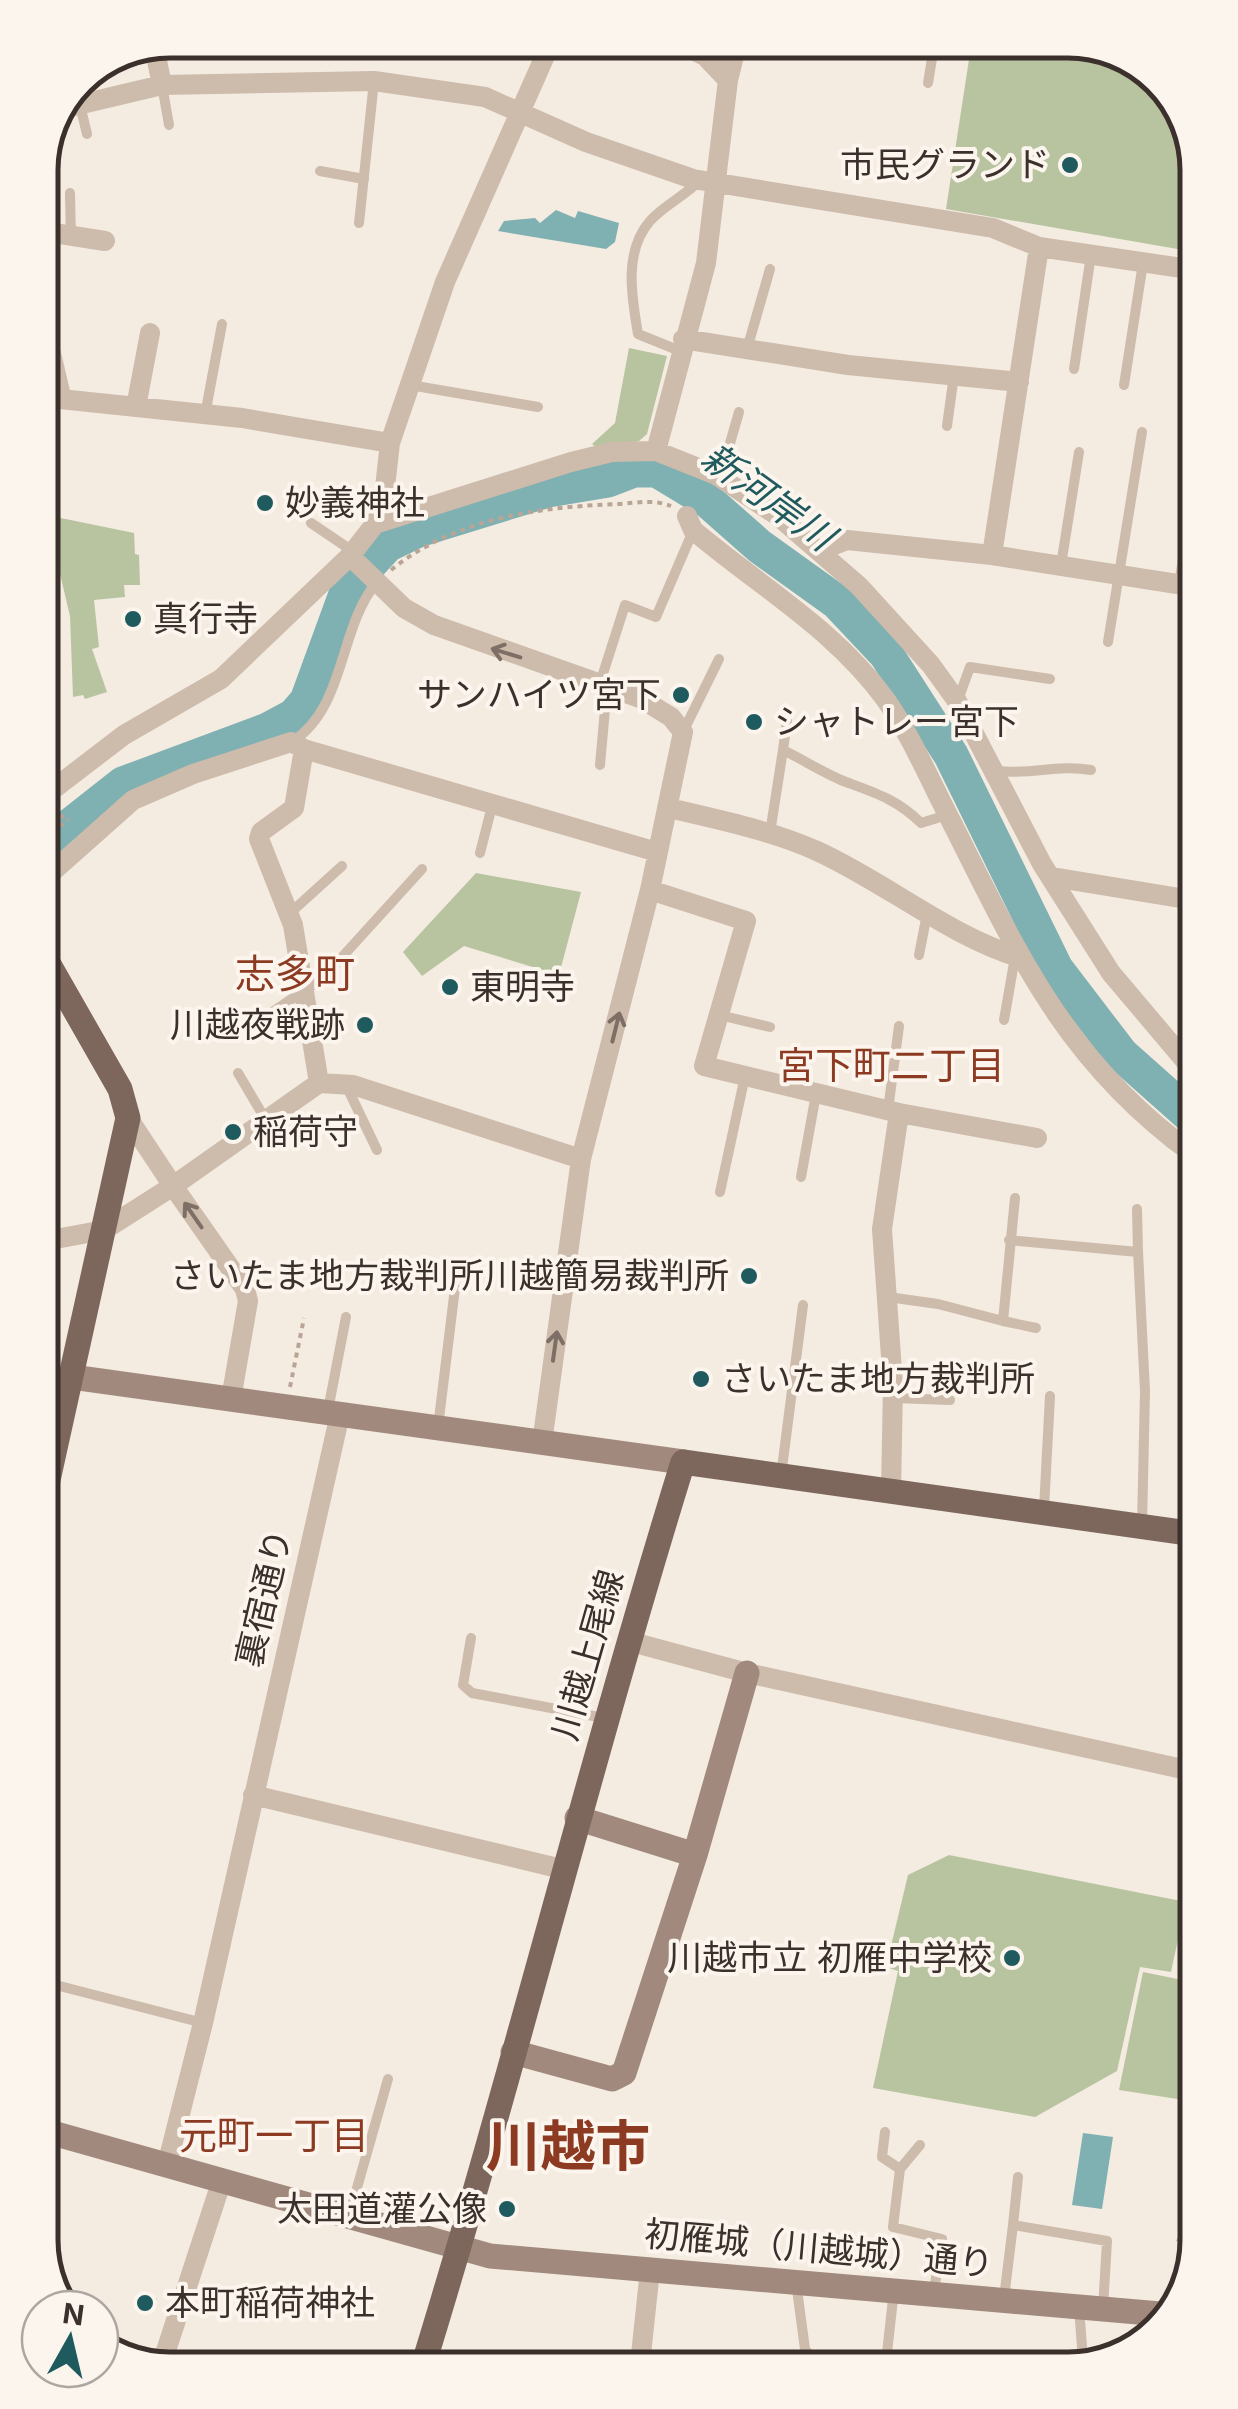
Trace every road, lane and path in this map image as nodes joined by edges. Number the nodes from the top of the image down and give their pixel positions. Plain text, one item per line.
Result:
1 (156, 58) edge
2 (545, 58) edge
3 (707, 58) edge
4 (734, 58) edge
5 (932, 58) edge
6 (728, 80) junction
7 (374, 81) junction
8 (928, 84) dead end
9 (162, 86) junction
10 (79, 104) edge
11 (75, 111) edge
12 (522, 113) junction
13 (169, 125) dead end
14 (88, 134) dead end
15 (320, 171) dead end
16 (364, 179) junction
17 (709, 182) junction
18 (70, 192) dead end
19 (359, 223) dead end
20 (58, 235) edge
21 (72, 237) junction
22 (106, 241) dead end
23 (1039, 247) junction
24 (1091, 254) junction
25 (1143, 262) junction
26 (1180, 268) edge
27 (770, 269) dead end
28 (222, 324) dead end
29 (150, 334) dead end
30 (681, 345) junction
31 (748, 349) junction
32 (58, 368) edge
33 (1074, 368) dead end
34 (954, 376) junction
35 (1020, 382) junction
36 (409, 385) junction
37 (1124, 386) dead end
38 (58, 399) edge
39 (67, 400) junction
40 (538, 407) dead end
41 (136, 408) junction
42 (739, 412) dead end
43 (205, 414) junction
44 (947, 426) dead end
45 (1142, 432) dead end
46 (390, 443) junction
47 (656, 451) junction
48 (1079, 452) dead end
49 (720, 478) junction
50 (311, 523) dead end
51 (690, 523) junction
52 (375, 524) junction
53 (819, 552) junction
54 (992, 555) junction
55 (354, 557) junction
56 (1061, 565) junction
57 (1118, 574) junction
58 (374, 581) junction
59 (1180, 584) edge
60 (1108, 642) dead end
61 (718, 660) dead end
62 (1050, 679) dead end
63 (603, 684) junction
64 (958, 701) junction
65 (787, 720) dead end
66 (682, 732) junction
67 (298, 746) junction
68 (783, 750) junction
69 (600, 765) dead end
70 (1091, 770) dead end
71 (996, 771) junction
72 (58, 786) edge
73 (492, 806) junction
74 (669, 808) junction
75 (948, 815) junction
76 (58, 819) edge
77 (58, 827) edge
78 (770, 833) junction
79 (658, 852) junction
80 (480, 853) dead end
81 (342, 866) dead end
82 (58, 868) edge
83 (422, 870) dead end
84 (1052, 877) junction
85 (650, 890) junction
86 (1180, 898) edge
87 (927, 914) junction
88 (288, 915) junction
89 (919, 955) dead end
90 (1018, 958) junction
91 (58, 980) edge
92 (303, 992) junction
93 (718, 1015) junction
94 (1004, 1020) dead end
95 (899, 1026) dead end
96 (770, 1027) dead end
97 (247, 1028) dead end
98 (1180, 1056) edge
99 (238, 1073) dead end
100 (745, 1076) junction
101 (344, 1082) junction
102 (319, 1083) junction
103 (816, 1094) junction
104 (893, 1112) junction
105 (128, 1118) junction
106 (267, 1122) junction
107 (1037, 1138) dead end
108 (1180, 1143) edge
109 (377, 1150) dead end
110 (582, 1159) junction
111 (801, 1177) dead end
112 (173, 1186) junction
113 (720, 1192) dead end
114 (1015, 1198) dead end
115 (1137, 1209) dead end
116 (104, 1230) junction
117 (58, 1239) edge
118 (1009, 1240) junction
119 (1138, 1252) junction
120 (454, 1288) dead end
121 (888, 1297) junction
122 (803, 1305) dead end
123 (346, 1317) dead end
124 (304, 1318) dead end
125 (1003, 1321) junction
126 (1036, 1328) dead end
127 (72, 1377) junction
128 (1050, 1396) dead end
129 (893, 1398) junction
130 (231, 1399) junction
131 (950, 1400) dead end
132 (287, 1407) junction
133 (334, 1413) junction
134 (438, 1428) junction
135 (58, 1437) edge
136 (542, 1443) junction
137 (683, 1462) junction
138 (781, 1477) junction
139 (890, 1492) junction
140 (1044, 1514) junction
141 (1142, 1527) junction
142 (1180, 1532) edge
143 (471, 1638) dead end
144 (628, 1641) junction
145 (747, 1672) junction
146 (606, 1719) junction
147 (1180, 1768) edge
148 (253, 1796) junction
149 (577, 1818) junction
150 (694, 1855) junction
151 (562, 1870) junction
152 (58, 1986) edge
153 (204, 2023) junction
154 (513, 2052) junction
155 (388, 2078) dead end
156 (885, 2132) dead end
157 (58, 2135) edge
158 (920, 2145) dead end
159 (167, 2165) junction
160 (900, 2169) junction
161 (1018, 2177) dead end
162 (222, 2180) junction
163 (349, 2217) junction
164 (1013, 2226) junction
165 (460, 2250) junction
166 (650, 2270) junction
167 (795, 2279) junction
168 (894, 2288) junction
169 (934, 2292) junction
170 (1004, 2299) junction
171 (1091, 2307) junction
172 (1153, 2313) edge
173 (1084, 2350) edge
174 (166, 2351) edge
175 (428, 2351) edge
176 (641, 2352) edge
177 (808, 2352) edge
178 (887, 2352) edge

1 - 9 street
2 - 12 street
3 - 6 street
4 - 6 street
5 - 8 lane
6 - 17 street
7 - 9 street
7 - 12 street
7 - 16 lane
9 - 10 street
9 - 13 lane
11 - 14 lane
12 - 17 street
12 - 36 street
15 - 16 lane
16 - 19 lane
17 - 23 street
17 - 30 street
17 - 30 lane
18 - 21 lane
20 - 21 street
21 - 22 street
23 - 24 street
23 - 35 street
24 - 25 street
24 - 33 lane
25 - 26 street
25 - 37 lane
27 - 31 lane
28 - 43 lane
29 - 41 street
30 - 31 street
30 - 47 street
31 - 34 street
32 - 39 lane
34 - 35 street
34 - 44 lane
35 - 54 street
36 - 40 lane
36 - 46 street
38 - 39 street
39 - 41 street
41 - 43 street
42 - 49 lane
43 - 46 street
45 - 57 lane
46 - 52 street
47 - 49 street
47 - 52 street
48 - 56 lane
49 - 53 street
50 - 55 lane
51 - 58 path
51 - 63 lane
51 - 75 street
52 - 55 street
53 - 54 street
53 - 64 street
54 - 56 street
55 - 58 street
55 - 72 street
56 - 57 street
57 - 59 street
57 - 60 lane
63 -> 58 street
58 - 67 lane
61 - 66 lane
62 - 64 lane
63 - 66 street
63 - 69 lane
64 - 71 street
65 - 68 lane
66 - 74 street
67 - 73 street
67 - 82 street
67 - 88 street
68 - 75 lane
68 - 78 lane
70 - 71 lane
71 - 84 street
73 - 79 street
73 - 80 lane
74 - 78 street
74 - 79 street
75 - 90 street
76 - 77 path
78 - 87 street
79 - 85 street
81 - 88 lane
83 - 92 lane
84 - 86 street
84 - 98 street
85 - 93 street
110 -> 85 street
87 - 89 lane
87 - 90 street
88 - 92 street
90 - 94 lane
90 - 108 street
91 - 105 main road
92 - 97 lane
92 - 102 street
93 - 96 lane
93 - 100 street
95 - 104 lane
99 - 106 lane
100 - 103 street
100 - 113 lane
101 - 102 street
101 - 109 lane
101 - 110 street
102 - 106 street
103 - 104 street
103 - 111 lane
104 - 107 street
104 - 121 street
105 - 112 street
105 - 116 main road
106 - 112 street
136 -> 110 street
112 - 116 street
130 -> 112 street
114 - 118 lane
115 - 119 lane
116 - 117 street
116 - 127 main road
118 - 119 lane
118 - 125 lane
119 - 141 lane
120 - 134 lane
121 - 125 lane
121 - 129 street
122 - 138 lane
123 - 133 lane
124 - 132 path
125 - 126 lane
127 - 130 street
127 - 135 main road
128 - 140 lane
129 - 131 lane
129 - 139 street
130 - 132 street
132 - 133 street
133 - 134 street
133 - 148 street, 裏宿通り
134 - 136 street
136 - 137 street
137 - 138 main road
137 - 144 main road, 川越上尾線
138 - 139 main road
139 - 140 main road
140 - 141 main road
141 - 142 main road
143 - 146 lane
144 - 145 street
144 - 146 main road, 川越上尾線
145 - 147 street
145 - 150 street
146 - 149 main road, 川越上尾線
148 - 151 street
148 - 153 street, 裏宿通り
149 - 150 street
149 - 151 main road, 川越上尾線
150 - 154 street
151 - 154 main road, 川越上尾線
152 - 153 lane
153 - 159 street, 裏宿通り
154 - 165 main road, 川越上尾線
155 - 163 lane
156 - 160 lane
157 - 159 street, 初雁城（川越城）通り
158 - 160 lane
159 - 162 street, 初雁城（川越城）通り
160 - 169 lane
161 - 164 lane
162 - 163 street, 初雁城（川越城）通り
162 - 174 street
163 - 165 street, 初雁城（川越城）通り
164 - 170 lane
164 - 171 lane
165 - 166 street, 初雁城（川越城）通り
165 - 175 main road, 川越上尾線
166 - 167 street, 初雁城（川越城）通り
166 - 176 street
167 - 168 street, 初雁城（川越城）通り
167 - 177 lane
168 - 169 street, 初雁城（川越城）通り
168 - 178 lane
169 - 170 street, 初雁城（川越城）通り
170 - 171 street, 初雁城（川越城）通り
171 - 172 street, 初雁城（川越城）通り
171 - 173 lane

